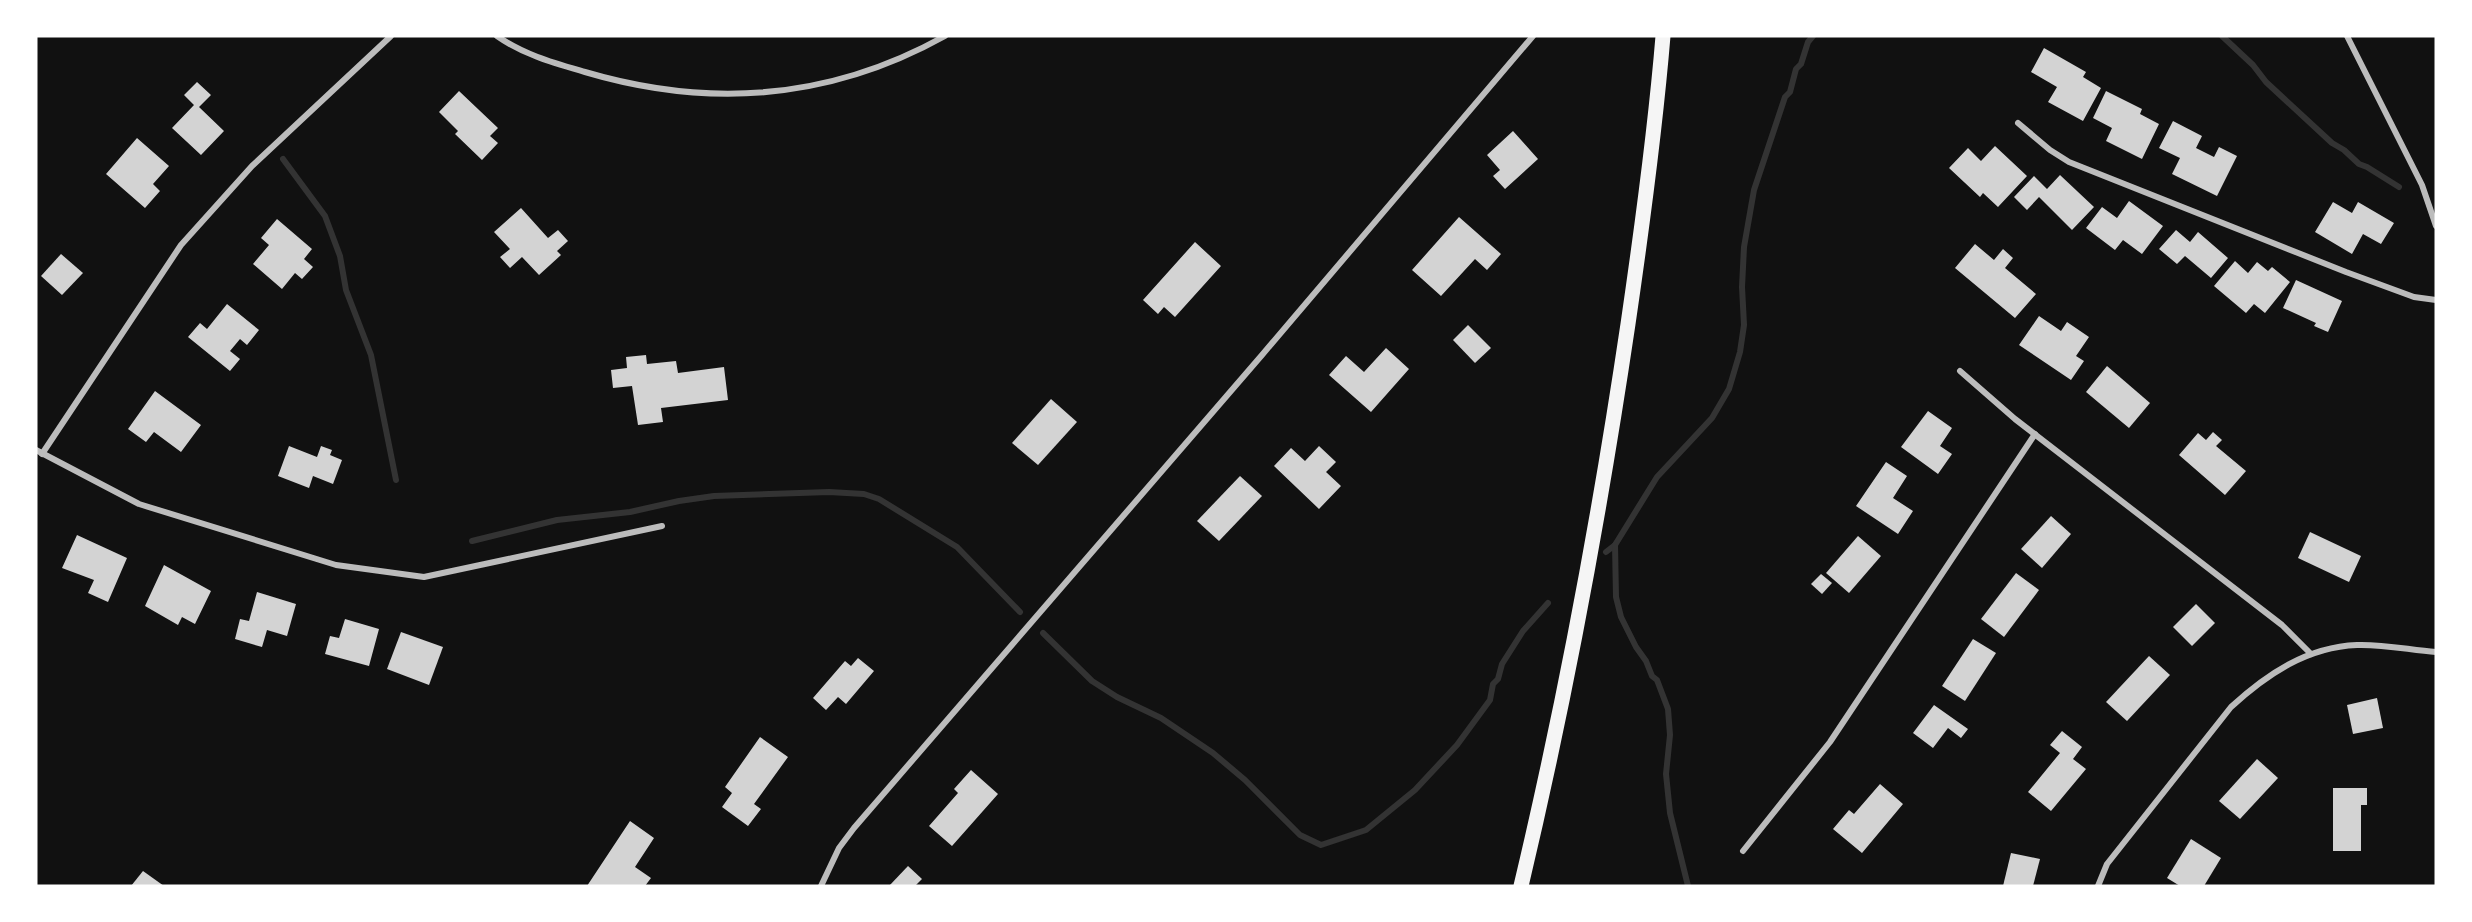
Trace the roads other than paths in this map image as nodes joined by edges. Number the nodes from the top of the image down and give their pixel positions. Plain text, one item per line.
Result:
1 (391, 36) edge
2 (497, 36) edge
3 (945, 36) edge
4 (1533, 36) edge
5 (1664, 36) edge
6 (2347, 36) edge
7 (2018, 123) dead end
8 (2436, 226) edge
9 (2436, 300) edge
10 (1960, 371) dead end
11 (2036, 435) junction
12 (39, 452) edge
13 (662, 526) dead end
14 (2436, 652) edge
15 (2311, 654) junction
16 (1743, 851) dead end
17 (821, 886) edge
18 (1521, 886) edge
19 (2098, 886) edge

1 - 12 street
2 - 3 street
4 - 17 street
5 - 18 main road
6 - 8 street
7 - 9 street
10 - 11 street
11 - 15 street
11 - 16 street
12 - 13 street
14 - 15 street
15 - 19 street

